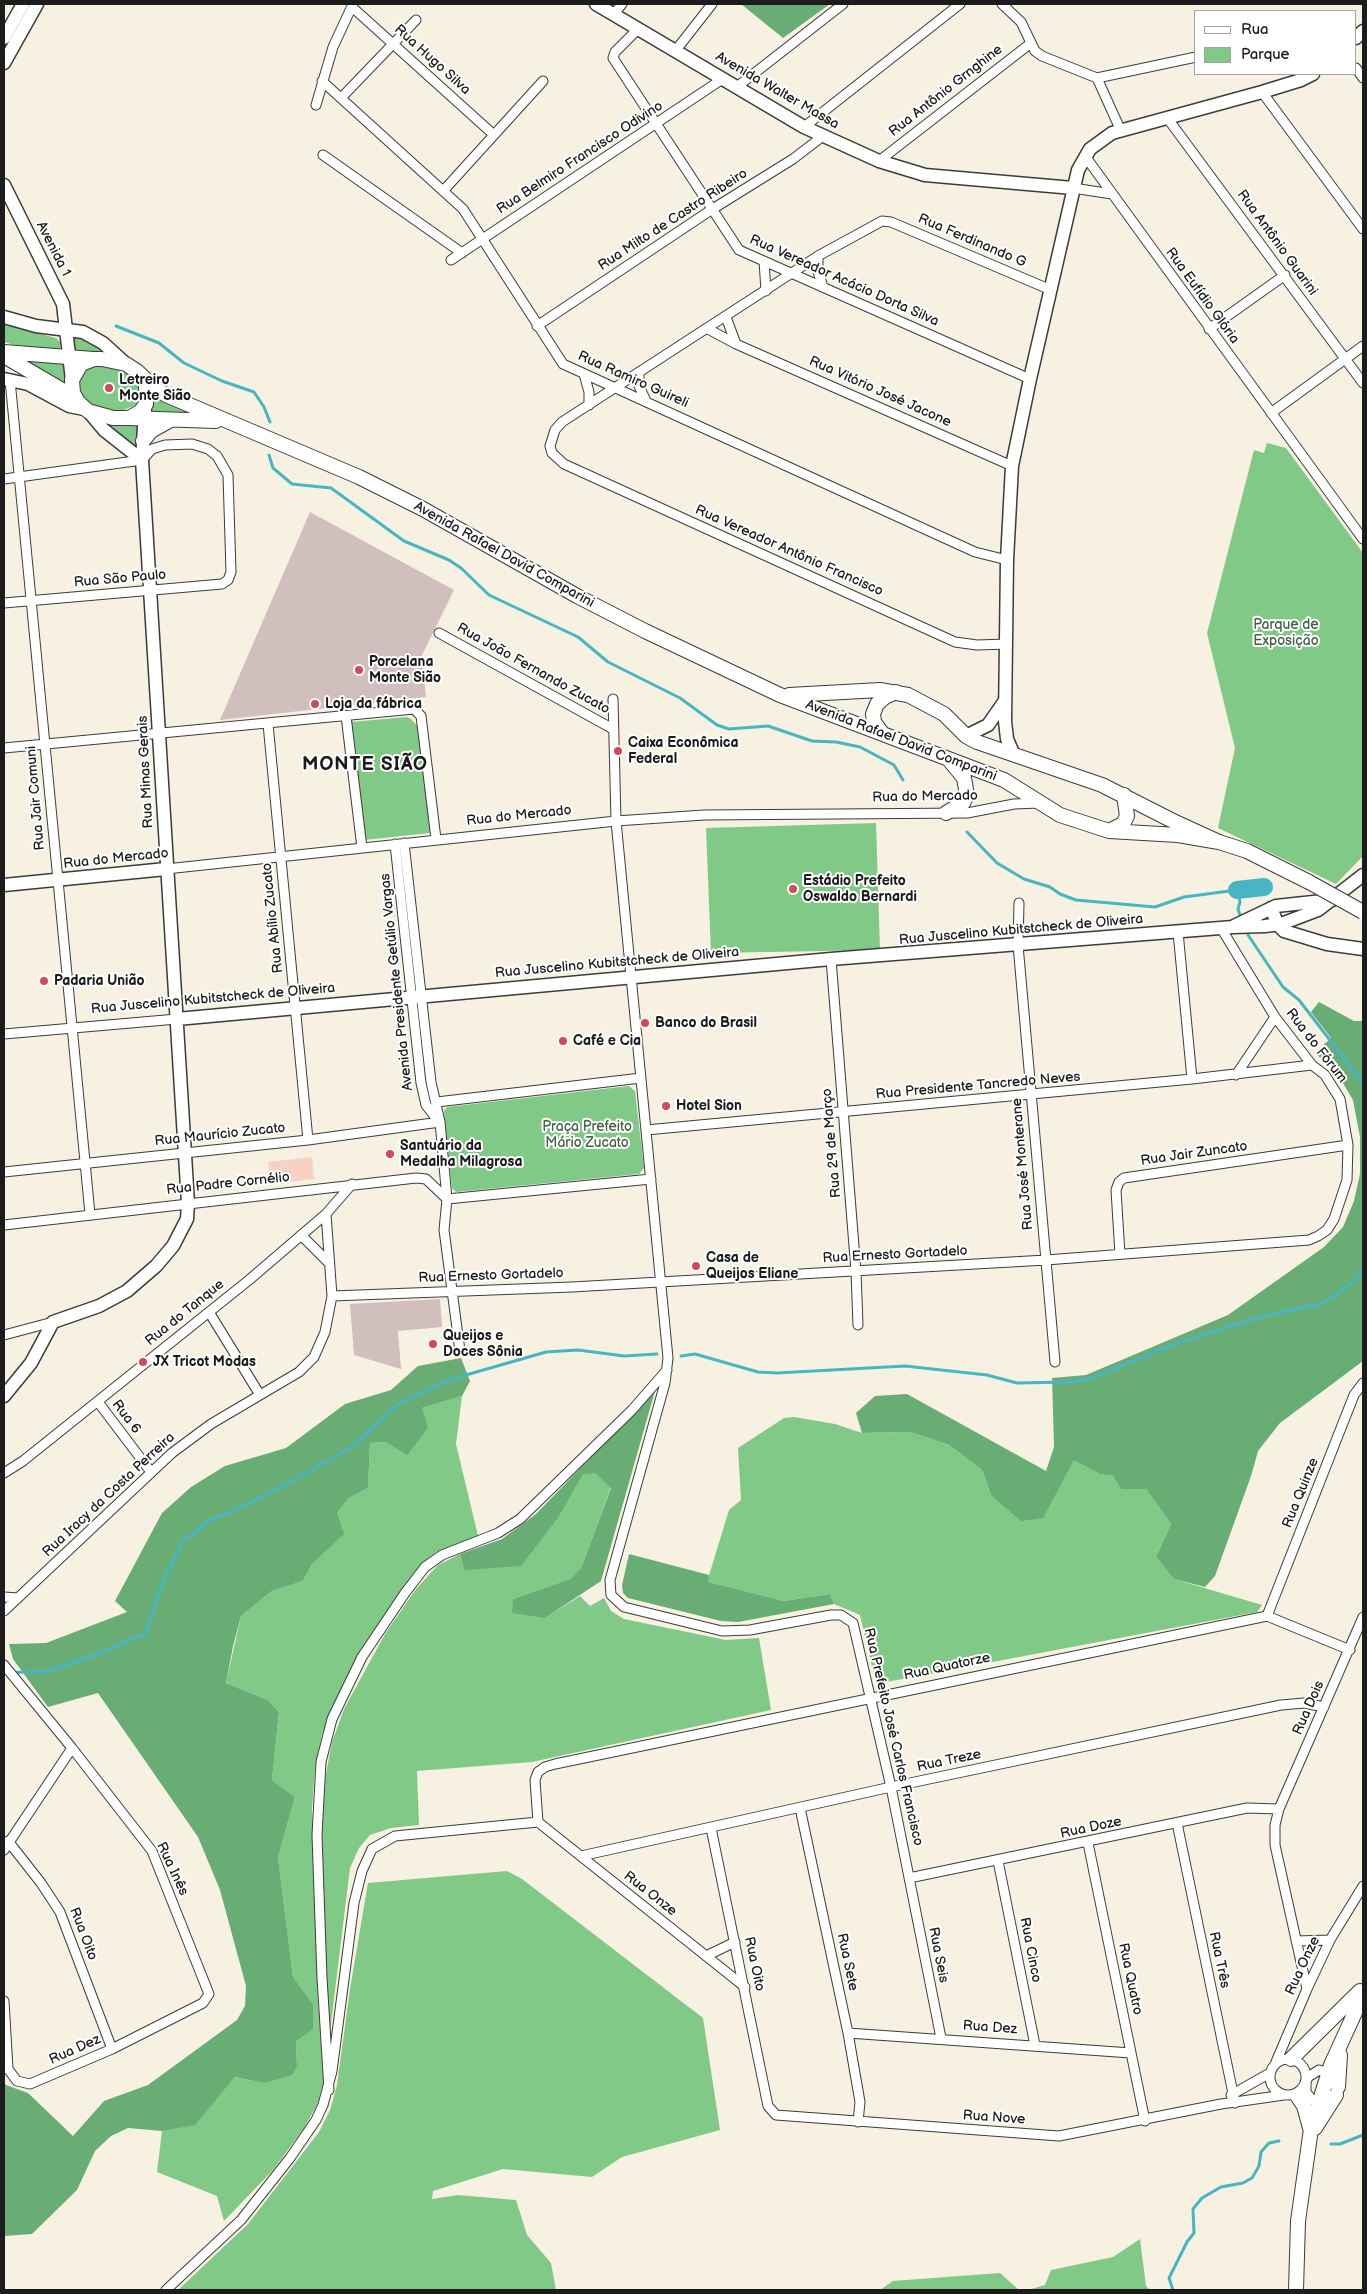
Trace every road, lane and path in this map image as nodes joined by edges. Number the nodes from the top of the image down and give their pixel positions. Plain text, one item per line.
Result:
1 (23, 4) edge
2 (37, 4) edge
3 (596, 4) edge
4 (622, 4) edge
5 (712, 4) edge
6 (843, 4) edge
7 (960, 4) edge
8 (1002, 4) edge
9 (353, 5) edge
10 (613, 15) junction
11 (416, 20) dead end
12 (638, 29) junction
13 (4, 38) edge
14 (1031, 43) junction
15 (394, 44) junction
16 (676, 50) junction
17 (1194, 57) edge
18 (4, 63) edge
19 (1311, 75) edge
20 (724, 78) junction
21 (1098, 78) junction
22 (322, 81) junction
23 (543, 81) dead end
24 (738, 86) junction
25 (1262, 92) junction
26 (342, 97) junction
27 (316, 106) dead end
28 (1168, 120) junction
29 (657, 125) junction
30 (804, 127) junction
31 (1121, 131) junction
32 (494, 135) junction
33 (823, 136) junction
34 (323, 155) dead end
35 (1085, 156) junction
36 (879, 161) junction
37 (4, 185) edge
38 (1073, 188) junction
39 (444, 190) junction
40 (1112, 194) junction
41 (711, 210) junction
42 (1363, 229) edge
43 (484, 238) junction
44 (462, 253) junction
45 (818, 256) junction
46 (451, 260) dead end
47 (764, 262) junction
48 (792, 273) junction
49 (1284, 275) junction
50 (822, 287) junction
51 (766, 290) junction
52 (1051, 290) junction
53 (4, 317) edge
54 (726, 317) junction
55 (537, 326) junction
56 (68, 329) junction
57 (708, 329) junction
58 (1209, 329) junction
59 (736, 344) junction
60 (1363, 346) edge
61 (4, 354) edge
62 (68, 356) junction
63 (94, 359) junction
64 (1345, 359) junction
65 (126, 364) junction
66 (639, 372) junction
67 (584, 374) junction
68 (142, 376) junction
69 (1030, 379) junction
70 (7, 380) edge
71 (72, 380) junction
72 (1363, 383) edge
73 (614, 387) junction
74 (74, 397) junction
75 (646, 401) junction
76 (146, 404) junction
77 (589, 405) junction
78 (86, 410) junction
79 (1272, 413) junction
80 (129, 418) junction
81 (145, 419) junction
82 (169, 421) junction
83 (225, 422) junction
84 (143, 441) junction
85 (142, 460) junction
86 (1012, 466) junction
87 (18, 477) junction
88 (4, 479) edge
89 (1363, 539) edge
90 (1007, 560) junction
91 (150, 590) junction
92 (31, 600) junction
93 (4, 603) edge
94 (439, 632) dead end
95 (1007, 644) junction
96 (896, 692) junction
97 (780, 695) junction
98 (613, 700) dead end
99 (1006, 700) junction
100 (346, 716) junction
101 (268, 724) junction
102 (613, 729) junction
103 (158, 733) junction
104 (882, 734) junction
105 (966, 736) junction
106 (45, 744) junction
107 (4, 748) edge
108 (1013, 753) junction
109 (947, 759) junction
110 (1124, 795) junction
111 (1039, 803) junction
112 (946, 813) junction
113 (616, 821) junction
114 (1109, 831) junction
115 (436, 839) junction
116 (1219, 842) junction
117 (399, 843) junction
118 (362, 848) junction
119 (281, 856) junction
120 (166, 869) junction
121 (1363, 875) edge
122 (58, 881) junction
123 (4, 885) edge
124 (1332, 900) junction
125 (1019, 903) dead end
126 (1290, 904) junction
127 (1271, 908) junction
128 (1363, 912) edge
129 (1295, 919) junction
130 (1278, 925) junction
131 (1227, 927) junction
132 (1178, 932) junction
133 (1018, 945) junction
134 (1363, 949) edge
135 (831, 960) junction
136 (632, 978) junction
137 (416, 995) junction
138 (296, 1006) junction
139 (1275, 1017) junction
140 (177, 1019) junction
141 (72, 1028) junction
142 (4, 1034) edge
143 (1312, 1065) junction
144 (1236, 1075) junction
145 (641, 1078) junction
146 (1192, 1079) junction
147 (1030, 1095) junction
148 (437, 1102) junction
149 (844, 1112) junction
150 (440, 1122) junction
151 (646, 1130) junction
152 (308, 1140) junction
153 (1348, 1145) junction
154 (185, 1153) junction
155 (85, 1163) junction
156 (4, 1172) edge
157 (651, 1179) junction
158 (352, 1184) junction
159 (447, 1199) junction
160 (188, 1203) junction
161 (90, 1214) junction
162 (326, 1214) junction
163 (4, 1225) edge
164 (301, 1235) junction
165 (1309, 1240) joint
166 (1120, 1254) junction
167 (1046, 1260) junction
168 (328, 1261) junction
169 (856, 1271) junction
170 (661, 1282) junction
171 (451, 1290) junction
172 (332, 1296) junction
173 (210, 1312) junction
174 (53, 1322) junction
175 (858, 1325) dead end
176 (4, 1335) edge
177 (460, 1351) dead end
178 (1055, 1362) dead end
179 (667, 1370) junction
180 (1363, 1383) edge
181 (260, 1395) junction
182 (4, 1396) edge
183 (98, 1402) junction
184 (151, 1472) junction
185 (4, 1473) edge
186 (4, 1597) edge
187 (18, 1598) junction
188 (4, 1611) edge
189 (1267, 1616) junction
190 (1363, 1617) edge
191 (1350, 1650) junction
192 (4, 1665) edge
193 (871, 1697) junction
194 (1324, 1707) junction
195 (72, 1748) junction
196 (891, 1787) junction
197 (800, 1808) junction
198 (1279, 1809) junction
199 (538, 1822) junction
200 (1177, 1823) junction
201 (711, 1828) junction
202 (1088, 1843) junction
203 (6, 1846) edge
204 (581, 1856) junction
205 (998, 1860) junction
206 (909, 1878) junction
207 (1363, 1886) edge
208 (1330, 1940) junction
209 (1296, 1941) junction
210 (735, 1942) junction
211 (706, 1956) junction
212 (745, 1987) junction
213 (1363, 1987) edge
214 (208, 1989) joint
215 (1306, 1989) junction
216 (1363, 1995) edge
217 (4, 2001) edge
218 (848, 2033) junction
219 (940, 2038) junction
220 (1341, 2041) junction
221 (1036, 2045) junction
222 (112, 2049) junction
223 (1131, 2053) junction
224 (1276, 2062) junction
225 (1296, 2062) junction
226 (1322, 2071) junction
227 (1270, 2073) junction
228 (1306, 2082) junction
229 (328, 2090) junction
230 (1337, 2091) junction
231 (1233, 2093) junction
232 (1291, 2096) junction
233 (1315, 2101) junction
234 (1235, 2103) junction
235 (1221, 2104) junction
236 (768, 2106) joint
237 (1145, 2121) junction
238 (858, 2122) junction
239 (1310, 2134) junction
240 (166, 2290) edge
241 (1296, 2290) edge

1 - 13 street
2 - 18 street
3 - 10 street, Avenida Walter Massa
4 - 10 street
5 - 16 street
6 - 24 street
7 - 30 street
8 - 14 street
9 - 15 street, Rua Hugo Silva
9 - 22 street
10 - 12 street, Avenida Walter Massa
11 - 15 street
12 - 16 street, Avenida Walter Massa
12 - 29 street, Rua Vereador Acácio Dorta Silva
14 - 21 street
14 - 36 street, Rua Antônio Grnghine
15 - 26 street
15 - 32 street, Rua Hugo Silva
16 - 20 street, Avenida Walter Massa
17 - 21 street
19 - 25 street
20 - 24 street, Avenida Walter Massa
20 - 29 street, Rua Belmiro Francisco Odivino
21 - 31 street
22 - 26 street, Rua Ramiro Guireli
22 - 27 street
23 - 32 street
24 - 30 street, Avenida Walter Massa
25 - 28 street
25 - 42 street
26 - 39 street, Rua Ramiro Guireli
28 - 31 street
28 - 49 street, Rua Antônio Guarini
29 - 41 street, Rua Vereador Acácio Dorta Silva
29 - 43 street, Rua Belmiro Francisco Odivino
30 - 33 street, Avenida Walter Massa
31 - 35 street
32 - 39 street
33 - 36 street, Avenida Walter Massa
33 - 41 street, Rua Milto de Castro Ribeiro
34 - 44 street
35 - 38 street
35 - 40 street, Rua Eufídio Glória
36 - 38 street, Avenida Walter Massa
37 - 56 street, Avenida 1
38 - 40 street
38 - 52 street
39 - 43 street, Rua Ramiro Guireli
40 - 58 street, Rua Eufídio Glória
41 - 47 street, Rua Vereador Acácio Dorta Silva
41 - 55 street, Rua Milto de Castro Ribeiro
43 - 44 street, Rua Belmiro Francisco Odivino
43 - 55 street, Rua Ramiro Guireli
44 - 46 street, Rua Belmiro Francisco Odivino
45 - 48 street
45 - 50 street
45 - 52 street, Rua Ferdinando G
47 - 48 street, Rua Vereador Acácio Dorta Silva
47 - 51 street
48 - 50 street, Rua Vereador Acácio Dorta Silva
48 - 51 street
49 - 58 street
49 - 64 street, Rua Antônio Guarini
50 - 69 street, Rua Vereador Acácio Dorta Silva
51 - 54 street
52 - 69 street
53 - 56 street
54 - 57 street
54 - 59 street
55 - 67 street, Rua Ramiro Guireli
56 - 62 street, Avenida 1
56 - 65 street
57 - 59 street, Rua Vitório José Jacone
57 - 66 street
58 - 79 street, Rua Eufídio Glória
59 - 86 street, Rua Vitório José Jacone
60 - 64 street
61 - 62 main road, Avenida Rafael David Comparini
61 - 74 main road, Avenida Rafael David Comparini
62 - 63 main road, Avenida Rafael David Comparini
62 - 71 street, Avenida 1
63 - 65 main road, Avenida Rafael David Comparini
63 - 71 main road
64 - 72 street, Rua Antônio Guarini
64 - 79 street
65 - 68 main road, Avenida Rafael David Comparini
66 - 73 street
66 - 75 street
67 - 73 street, Rua Ramiro Guireli
67 - 77 street
68 - 76 main road
68 - 83 main road, Avenida Rafael David Comparini
69 - 86 street
70 - 78 street
70 - 87 street, Rua Jair Comuni
71 - 74 main road
73 - 75 street, Rua Ramiro Guireli
73 - 77 street
74 - 78 main road, Avenida Rafael David Comparini
75 - 90 street, Rua Ramiro Guireli
76 - 80 main road
76 - 81 street, Rua Minas Gerais
77 - 95 street, Rua Vereador Antônio Francisco
78 - 80 main road, Avenida Rafael David Comparini
78 - 85 street
79 - 89 street, Rua Eufídio Glória
80 - 81 main road, Avenida Rafael David Comparini
81 - 82 main road, Avenida Rafael David Comparini
81 - 84 street, Rua Minas Gerais
82 - 83 main road, Avenida Rafael David Comparini
82 - 84 main road
83 - 97 main road, Avenida Rafael David Comparini
84 - 85 street, Rua Minas Gerais
85 - 87 street
85 - 91 street, Rua Minas Gerais
85 - 91 street, Rua São Paulo
86 - 90 street
87 - 88 street
87 - 92 street, Rua Jair Comuni
90 - 95 street
91 - 92 street, Rua São Paulo
91 - 103 street, Rua Minas Gerais
92 - 93 street, Rua São Paulo
92 - 106 street, Rua Jair Comuni
94 - 102 street, Rua João Fernando Zucato
95 - 99 street
96 - 97 main road, Avenida Rafael David Comparini
96 - 104 main road
96 - 105 main road, Avenida Rafael David Comparini
97 - 104 main road, Avenida Rafael David Comparini
98 - 102 street, Rua Prefeito José Carlos Francisco
99 - 105 street
99 - 108 street
100 - 101 street
100 - 115 street
100 - 118 street
101 - 103 street
101 - 119 street, Rua Abílio Zucato
102 - 113 street, Rua Prefeito José Carlos Francisco
103 - 106 street
103 - 120 street, Rua Minas Gerais
104 - 109 main road, Avenida Rafael David Comparini
105 - 108 main road, Avenida Rafael David Comparini
106 - 107 street
106 - 122 street, Rua Jair Comuni
108 - 110 main road, Avenida Rafael David Comparini
109 - 111 main road, Avenida Rafael David Comparini
109 - 112 main road
110 - 114 main road
110 - 116 main road, Avenida Rafael David Comparini
111 - 112 street, Rua do Mercado
111 - 114 main road, Avenida Rafael David Comparini
112 - 113 street, Rua do Mercado
113 - 115 street, Rua do Mercado
113 - 136 street, Rua Prefeito José Carlos Francisco
114 - 116 main road, Avenida Rafael David Comparini
115 - 117 street, Rua do Mercado
116 - 128 main road, Avenida Rafael David Comparini, bridge
117 - 118 street, Rua do Mercado
117 - 137 street, Avenida Presidente Getúlio Vargas
118 - 119 street, Rua do Mercado
119 - 120 street, Rua do Mercado
119 - 138 street, Rua Abílio Zucato
120 - 122 street, Rua do Mercado
120 - 140 street, Rua Minas Gerais
121 - 124 street
122 - 123 street, Rua do Mercado
122 - 141 street, Rua Jair Comuni
124 - 126 street, Rua Juscelino Kubitstcheck de Oliveira
124 - 129 street
125 - 133 street, Rua José Monterane
126 - 127 street, Rua Juscelino Kubitstcheck de Oliveira
126 - 129 street
127 - 130 street
127 - 131 street, Rua Juscelino Kubitstcheck de Oliveira
129 - 130 street
130 - 131 street, Rua Juscelino Kubitstcheck de Oliveira
130 - 134 street
131 - 132 street, Rua Juscelino Kubitstcheck de Oliveira
131 - 139 street, Rua do Fórum
132 - 133 street, Rua Juscelino Kubitstcheck de Oliveira
132 - 146 street
133 - 135 street, Rua Juscelino Kubitstcheck de Oliveira
133 - 147 street, Rua José Monterane
135 - 136 street, Rua Juscelino Kubitstcheck de Oliveira
135 - 149 street, Rua 29 de Março
136 - 137 street, Rua Juscelino Kubitstcheck de Oliveira
136 - 145 street, Rua Prefeito José Carlos Francisco
137 - 138 street, Rua Juscelino Kubitstcheck de Oliveira
137 - 148 street, Avenida Presidente Getúlio Vargas
137 - 150 street, Avenida Presidente Getúlio Vargas
138 - 140 street, Rua Juscelino Kubitstcheck de Oliveira
138 - 152 street, Rua Abílio Zucato
139 - 143 street, Rua do Fórum
139 - 144 street
140 - 141 street, Rua Juscelino Kubitstcheck de Oliveira
140 - 154 street, Rua Minas Gerais
141 - 142 street, Rua Juscelino Kubitstcheck de Oliveira
141 - 155 street, Rua Jair Comuni
143 - 144 street, Rua Presidente Tancredo Neves
143 - 153 street, Rua do Fórum
144 - 146 street, Rua Presidente Tancredo Neves
145 - 148 street
145 - 151 street, Rua Prefeito José Carlos Francisco
146 - 147 street, Rua Presidente Tancredo Neves
147 - 149 street, Rua Presidente Tancredo Neves
147 - 167 street, Rua José Monterane
148 - 150 street, Avenida Presidente Getúlio Vargas
149 - 151 street, Rua Presidente Tancredo Neves
149 - 169 street, Rua 29 de Março
150 - 152 street, Rua Maurício Zucato
150 - 159 street
151 - 157 street, Rua Prefeito José Carlos Francisco
152 - 154 street, Rua Maurício Zucato
153 - 165 street, Rua do Fórum
153 - 166 street, Rua Jair Zuncato
154 - 155 street, Rua Maurício Zucato
154 - 160 street, Rua Minas Gerais
155 - 156 street, Rua Maurício Zucato
155 - 161 street, Rua Jair Comuni
157 - 159 street
157 - 170 street, Rua Prefeito José Carlos Francisco
158 - 159 street, Rua Padre Cornélio
158 - 160 street, Rua Padre Cornélio
158 - 162 street, Rua do Tanque
159 - 171 street
160 - 161 street, Rua Padre Cornélio
160 - 174 street, Rua Minas Gerais
161 - 163 street, Rua Padre Cornélio
162 - 164 street, Rua do Tanque
162 - 168 street, Rua Iracy da Costa Perreira
164 - 168 street
164 - 173 street, Rua do Tanque
165 - 166 street, Rua Ernesto Gortadelo
166 - 167 street, Rua Ernesto Gortadelo
167 - 169 street, Rua Ernesto Gortadelo
167 - 178 street, Rua José Monterane
168 - 172 street, Rua Iracy da Costa Perreira
169 - 170 street, Rua Ernesto Gortadelo
169 - 175 street, Rua 29 de Março
170 - 171 street, Rua Ernesto Gortadelo
170 - 179 street, Rua Prefeito José Carlos Francisco
171 - 172 street, Rua Ernesto Gortadelo
171 - 177 street
172 - 181 street, Rua Iracy da Costa Perreira
173 - 181 street
173 - 183 street, Rua do Tanque
174 - 176 street
174 - 182 street
179 - 193 street, Rua Prefeito José Carlos Francisco
179 - 229 street
180 - 189 street, Rua Quinze
181 - 184 street, Rua Iracy da Costa Perreira
183 - 184 street, Rua 6
183 - 185 street, Rua do Tanque
184 - 187 street, Rua Iracy da Costa Perreira
186 - 187 street
187 - 188 street, Rua Iracy da Costa Perreira
189 - 191 street
189 - 193 street, Rua Quatorze
190 - 191 street, Rua Dois
191 - 194 street, Rua Dois
192 - 195 street, Rua Inês
193 - 196 street, Rua Prefeito José Carlos Francisco
193 - 199 street, Rua Quatorze
194 - 196 street, Rua Treze
194 - 198 street, Rua Dois
195 - 203 street
195 - 214 street, Rua Inês
196 - 197 street, Rua Treze
196 - 206 street, Rua Prefeito José Carlos Francisco
197 - 201 street, Rua Treze
197 - 218 street, Rua Sete
198 - 200 street, Rua Doze
198 - 209 street, Rua Dois
199 - 204 street, Rua Onze
199 - 229 street
200 - 202 street, Rua Doze
200 - 231 street, Rua Três
201 - 204 street, Rua Treze
201 - 210 street, Rua Oito
202 - 205 street, Rua Doze
202 - 223 street, Rua Quatro
203 - 222 street, Rua Oito
204 - 211 street, Rua Onze
205 - 206 street, Rua Doze
205 - 221 street, Rua Cinco
206 - 219 street, Rua Seis
207 - 208 street, Rua Onze
208 - 209 street
208 - 215 street, Rua Onze
209 - 215 street, Rua Dois
210 - 211 street
210 - 212 street, Rua Oito
211 - 212 street, Rua Onze
212 - 236 street, Rua Oito
213 - 225 main road
214 - 222 street, Rua Dez
215 - 224 street, Rua Onze
216 - 220 main road
217 - 222 street, Rua Dez
218 - 219 street, Rua Dez
218 - 238 street, Rua Sete
219 - 221 street, Rua Dez
220 - 226 main road
220 - 230 main road
221 - 223 street, Rua Dez
223 - 237 street, Rua Quatro
224 - 225 street
224 - 227 street
225 - 226 street
225 - 228 street
226 - 228 street
226 - 230 street
226 - 233 main road
227 - 231 street, Rua Nove
227 - 232 street
228 - 232 street
228 - 233 street
229 - 240 street
230 - 233 street
230 - 239 main road
231 - 234 street, Rua Três
231 - 235 street, Rua Nove
232 - 233 street
232 - 234 street, Rua Nove
232 - 239 main road
233 - 239 main road
234 - 235 street, Rua Nove
235 - 237 street, Rua Nove
236 - 238 street, Rua Nove
237 - 238 street, Rua Nove
239 - 241 main road

